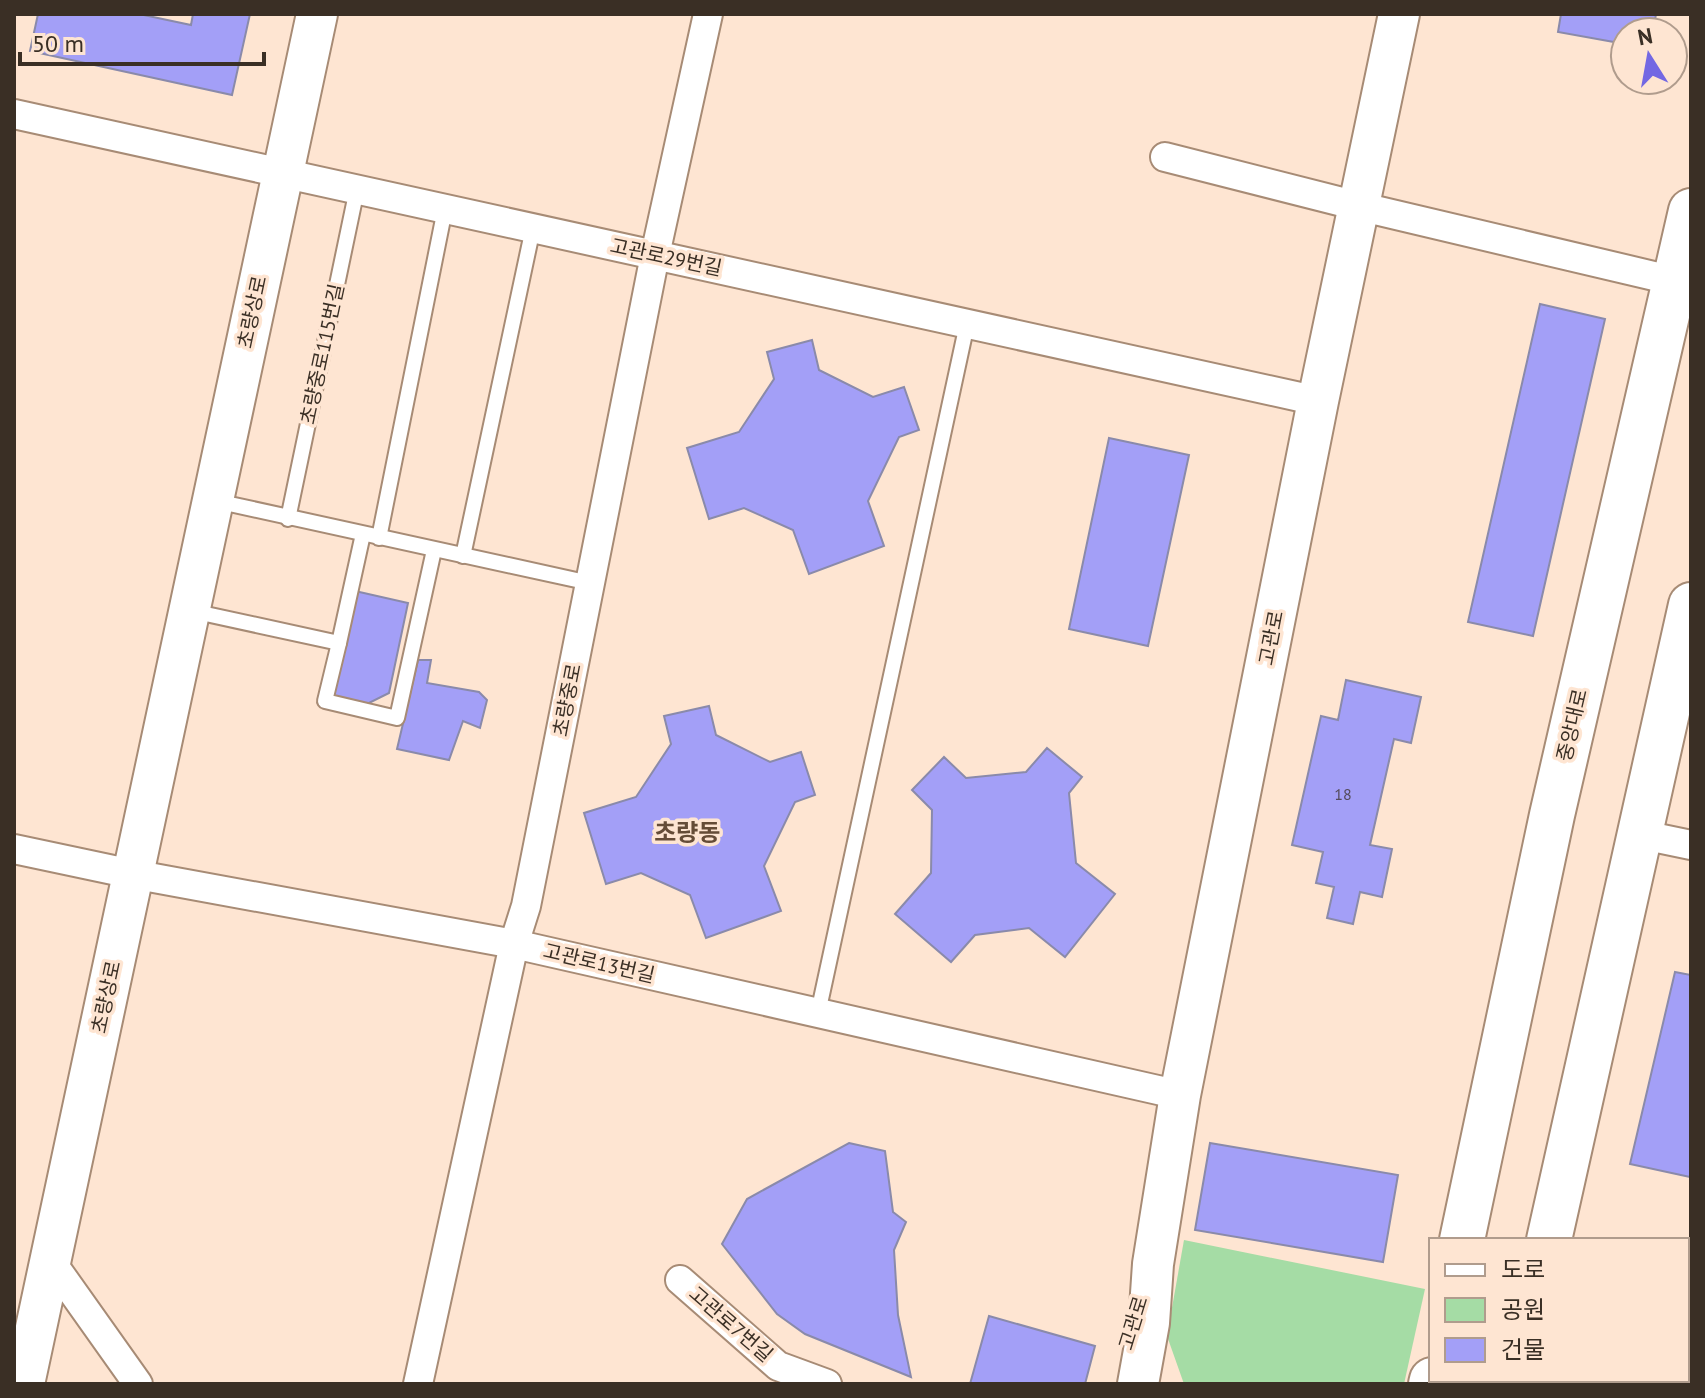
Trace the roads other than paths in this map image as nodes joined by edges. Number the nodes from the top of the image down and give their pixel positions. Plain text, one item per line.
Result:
1 (317, 14) edge
2 (708, 14) edge
3 (1399, 14) edge
4 (14, 114) edge
5 (1165, 157) dead end
6 (281, 173) junction
7 (357, 189) junction
8 (1358, 206) junction
9 (445, 209) junction
10 (1691, 211) edge
11 (533, 228) junction
12 (655, 255) junction
13 (1675, 281) junction
14 (967, 324) junction
15 (1318, 401) junction
16 (212, 500) junction
17 (288, 519) junction
18 (363, 534) junction
19 (379, 538) junction
20 (434, 550) junction
21 (463, 556) junction
22 (590, 583) junction
23 (1691, 605) edge
24 (188, 610) junction
25 (339, 643) junction
26 (1638, 834) junction
27 (1691, 845) edge
28 (14, 849) edge
29 (132, 874) junction
30 (514, 944) junction
31 (818, 1013) junction
32 (1180, 1095) junction
33 (1462, 1238) edge
34 (1549, 1238) edge
35 (50, 1260) junction
36 (1153, 1264) junction
37 (680, 1280) dead end
38 (24, 1384) edge
39 (138, 1384) edge
40 (418, 1384) edge
41 (827, 1384) edge
42 (1116, 1384) edge
43 (1138, 1384) edge

1 - 6 main road, 초량상로
2 - 12 street, 초량중로
3 - 8 main road, 고관로
4 - 6 street, 고관로29번길
5 - 8 street
6 - 7 street, 고관로29번길
6 - 16 main road, 초량상로
7 - 9 street, 고관로29번길
7 - 17 lane, 초량중로115번길
8 - 13 street
8 - 15 main road, 고관로
9 - 11 street, 고관로29번길
9 - 19 lane
10 - 13 main road, 중앙대로
11 - 12 street, 고관로29번길
11 - 21 lane
12 - 14 street, 고관로29번길
12 - 22 street, 초량중로
13 - 33 main road, 중앙대로
14 - 15 street, 고관로29번길
14 - 31 lane
15 - 32 main road, 고관로
16 - 17 lane
16 - 24 main road, 초량상로
17 - 18 lane
18 - 19 lane
18 - 25 lane
19 - 20 lane
20 - 21 lane
20 - 25 lane
21 - 22 lane
22 - 30 street, 초량중로
23 - 26 main road
24 - 25 lane
24 - 29 main road, 초량상로
26 - 27 street
26 - 34 main road
28 - 29 street, 고관로13번길
29 - 30 street, 고관로13번길
29 - 35 main road, 초량상로
30 - 31 street, 고관로13번길
30 - 40 street, 초량중로
31 - 32 street, 고관로13번길
32 - 36 main road, 고관로
35 - 38 main road, 초량상로
35 - 39 street
36 - 42 main road, 고관로
36 - 43 main road, 고관로
37 - 41 street, 고관로7번길

